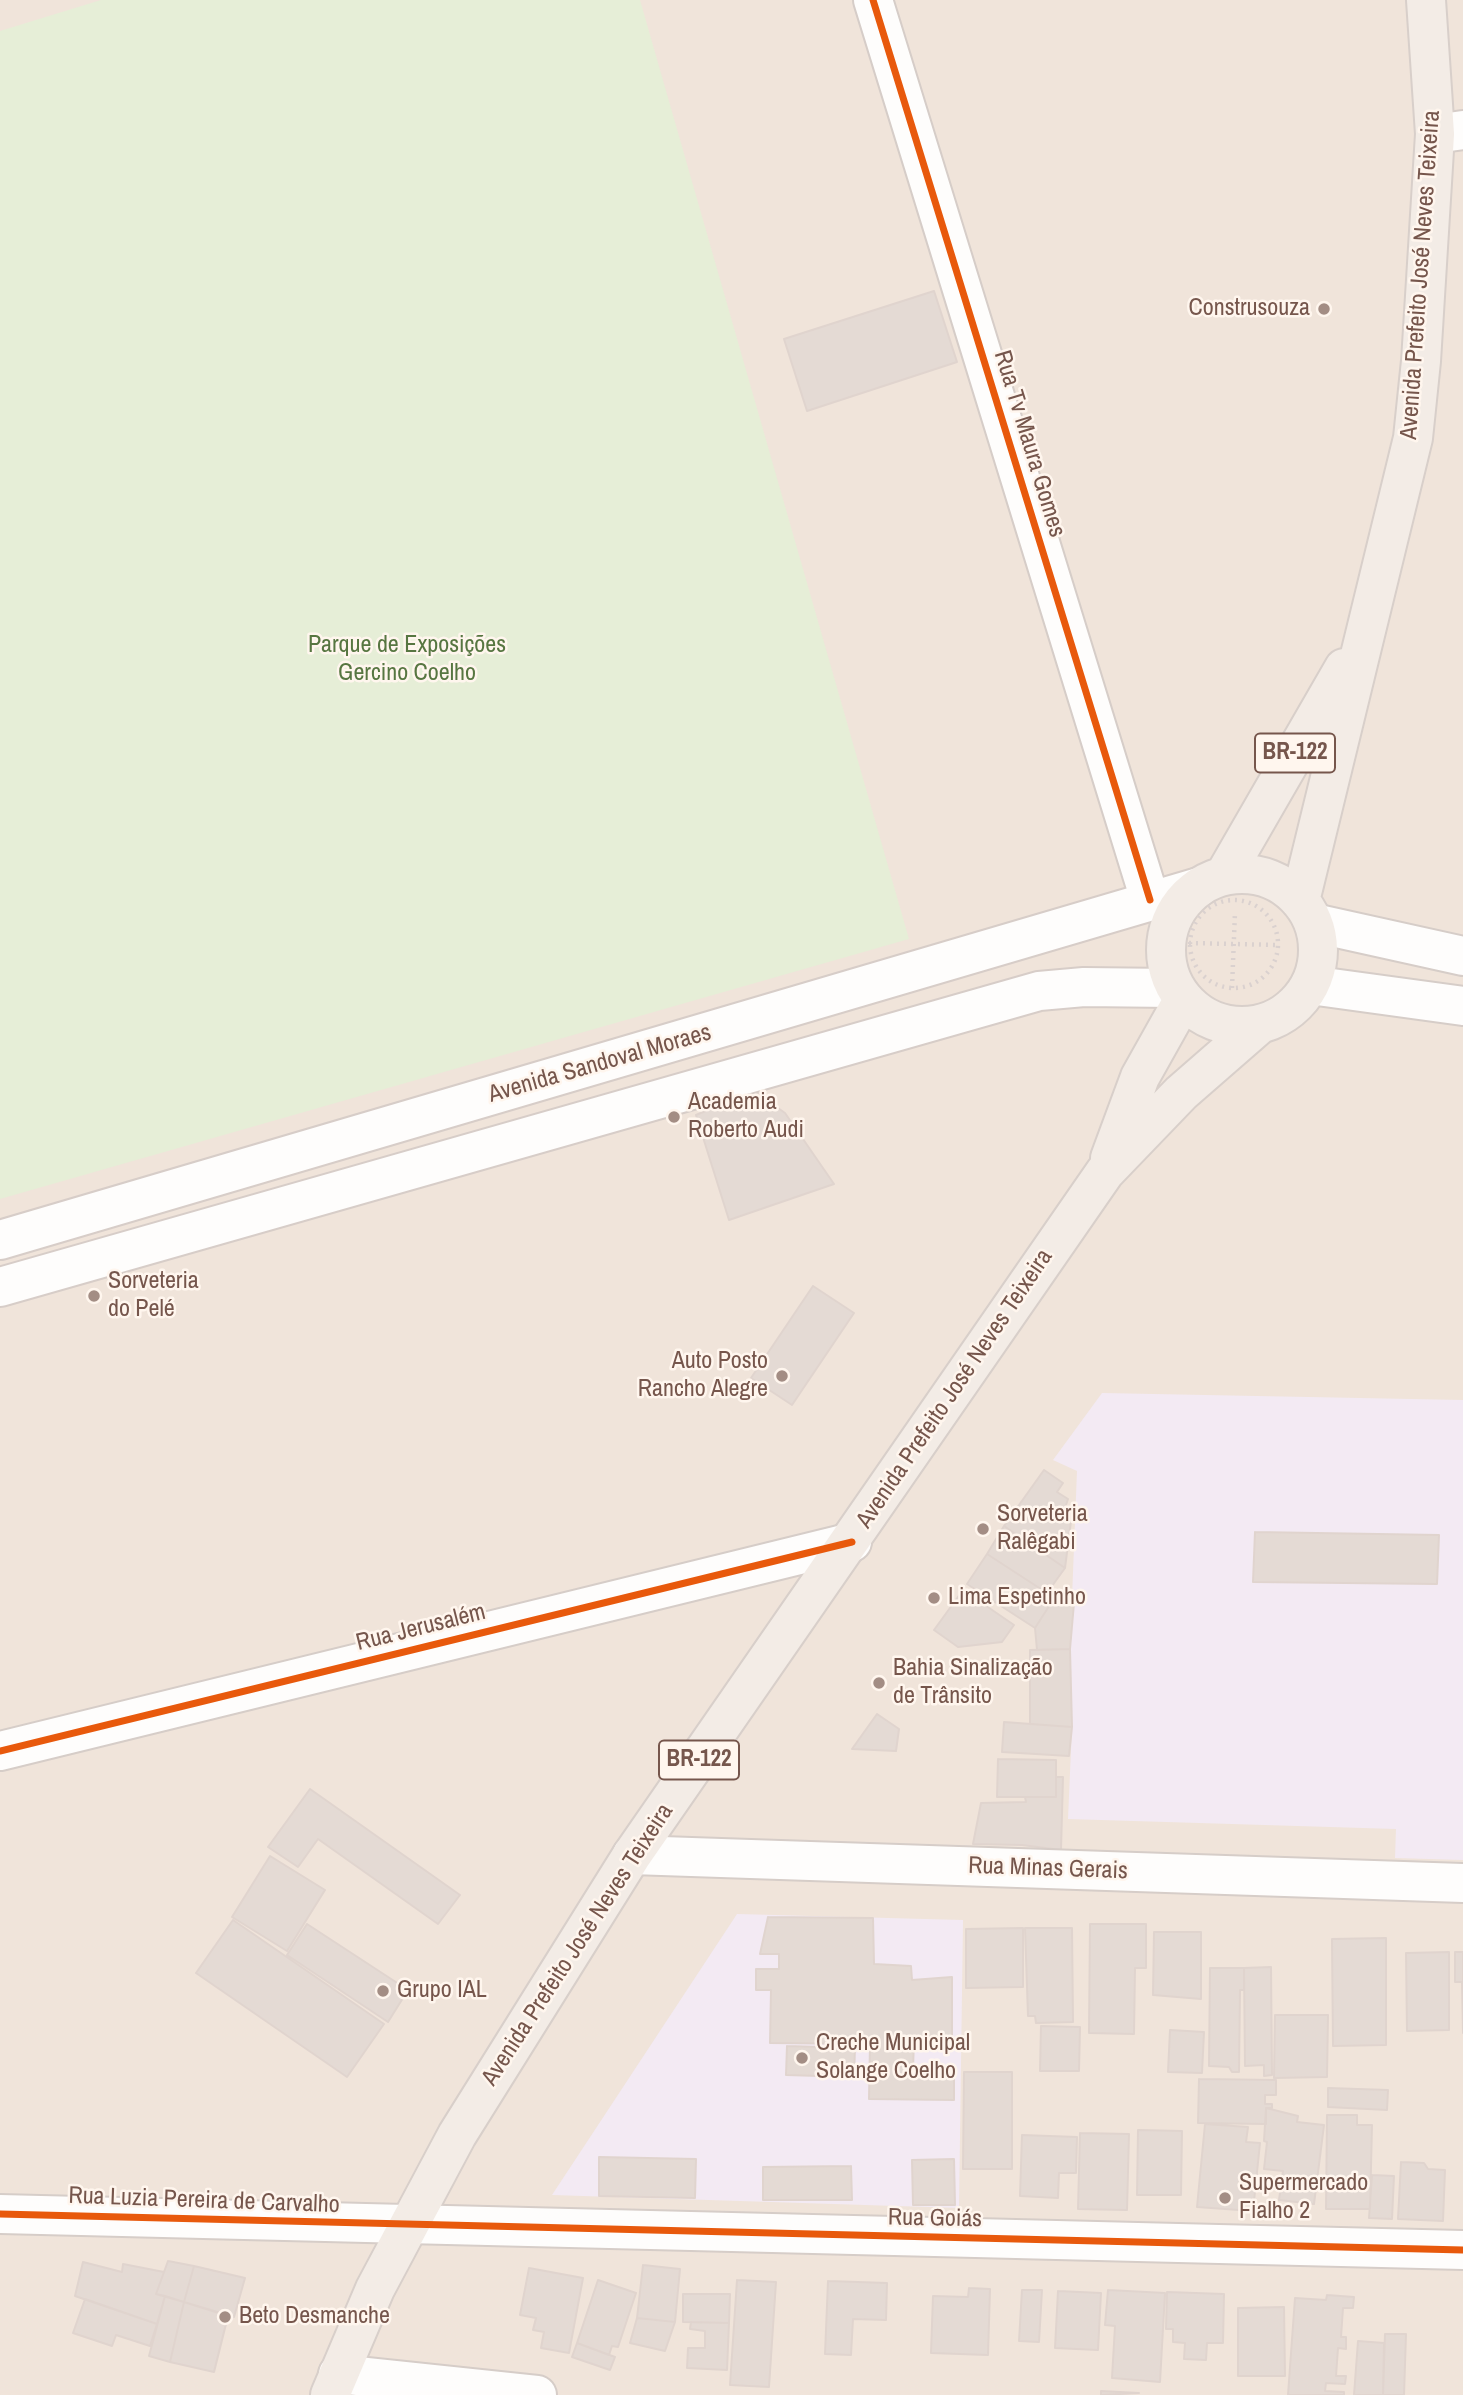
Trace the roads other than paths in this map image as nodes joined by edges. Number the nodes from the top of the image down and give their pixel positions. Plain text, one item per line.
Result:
1 (873, 0) edge
2 (1426, 0) edge
3 (1449, 132) edge
4 (1366, 630) junction
5 (1219, 887) junction
6 (1150, 900) junction
7 (1307, 912) junction
8 (1463, 956) edge
9 (1310, 985) junction
10 (1178, 995) junction
11 (1463, 1006) edge
12 (1259, 1025) junction
13 (1105, 1172) junction
14 (0, 1240) edge
15 (0, 1287) edge
16 (852, 1542) junction
17 (0, 1751) edge
18 (632, 1855) junction
19 (1463, 1883) edge
20 (0, 2214) edge
21 (407, 2225) junction
22 (1463, 2250) edge
23 (334, 2384) edge
24 (537, 2395) edge

1 - 6 street, Rua Tv Maura Gomes
2 - 3 main road, Avenida Prefeito José Neves Teixeira / BR-122
3 - 4 main road, Avenida Prefeito José Neves Teixeira / BR-122
4 - 5 main road, Avenida Prefeito José Neves Teixeira / BR-122
4 - 7 main road, Avenida Prefeito José Neves Teixeira / BR-122
5 - 6 street, Avenida Sandoval Moraes
5 - 7 main road
5 - 10 main road, BR-122
6 - 14 street, Avenida Sandoval Moraes
7 - 8 street
7 - 9 main road, BR-122
9 - 11 street
9 - 12 main road, BR-122
10 - 12 main road, BR-122
10 - 13 main road, Avenida Prefeito José Neves Teixeira / BR-122
10 - 15 street, Avenida Sandoval Moraes
12 - 13 main road, Avenida Prefeito José Neves Teixeira / BR-122
13 - 16 main road, Avenida Prefeito José Neves Teixeira / BR-122
16 - 17 street, Rua Jerusalém
16 - 18 main road, Avenida Prefeito José Neves Teixeira / BR-122
18 - 19 street, Rua Minas Gerais
18 - 21 main road, Avenida Prefeito José Neves Teixeira / BR-122
20 - 21 street, Rua Luzia Pereira de Carvalho
21 - 22 street, Rua Goiás
21 - 23 main road, Avenida Prefeito José Neves Teixeira / BR-122
23 - 24 street

